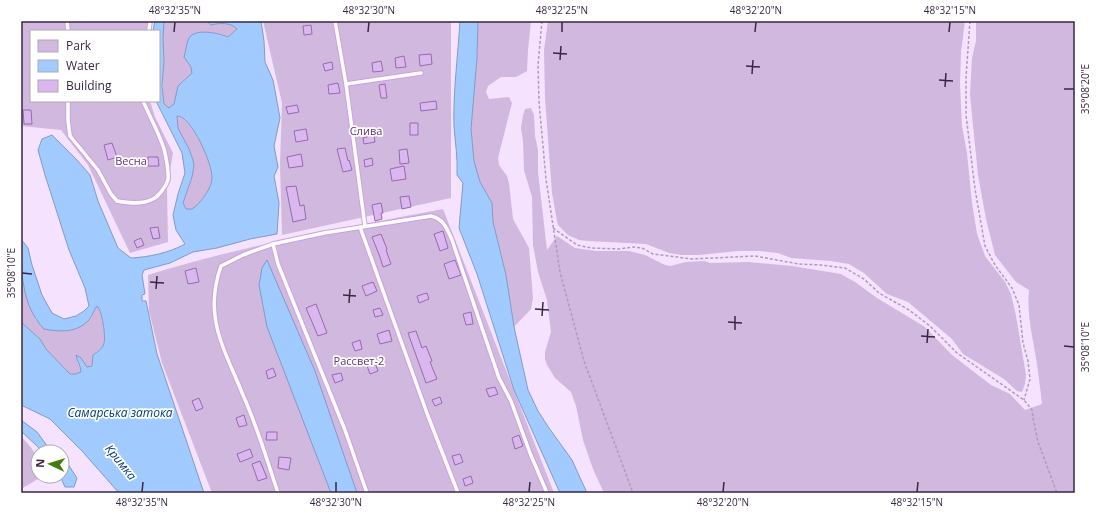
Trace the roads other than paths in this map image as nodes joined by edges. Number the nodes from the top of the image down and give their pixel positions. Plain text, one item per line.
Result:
1 (335, 21) edge
2 (421, 73) dead end
3 (346, 84) junction
4 (68, 102) edge
5 (143, 102) edge
6 (365, 226) junction
7 (360, 227) junction
8 (273, 244) junction
9 (278, 493) edge
10 (367, 493) edge
11 (458, 493) edge
12 (547, 493) edge

1 - 3 lane
2 - 3 lane
3 - 6 lane
4 - 5 lane
6 - 7 lane
6 - 12 lane
7 - 8 lane
7 - 11 lane
8 - 9 lane
8 - 10 lane

